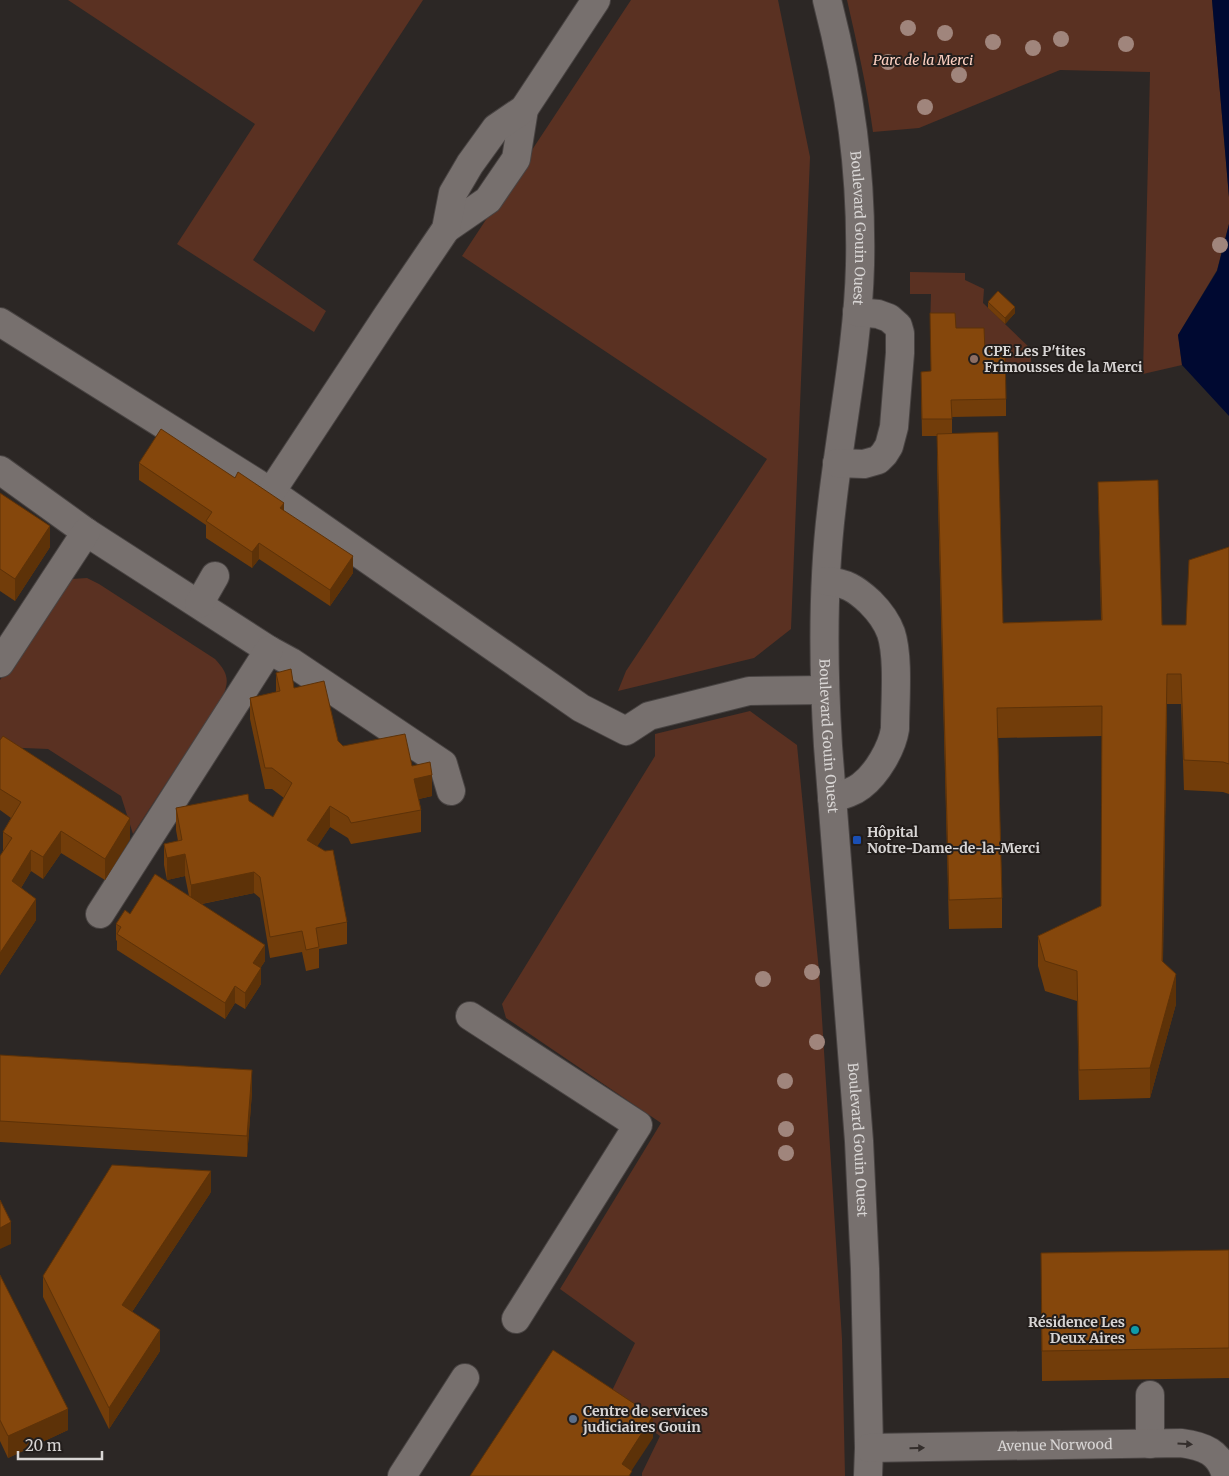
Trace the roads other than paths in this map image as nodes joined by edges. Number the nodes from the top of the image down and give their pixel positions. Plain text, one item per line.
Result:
1 (596, 0) edge
2 (827, 0) edge
3 (857, 312) junction
4 (0, 322) edge
5 (837, 463) junction
6 (0, 470) edge
7 (271, 492) junction
8 (86, 532) junction
9 (215, 576) dead end
10 (826, 581) junction
11 (199, 604) junction
12 (269, 650) junction
13 (0, 662) edge
14 (826, 690) junction
15 (451, 791) dead end
16 (832, 798) junction
17 (100, 914) dead end
18 (470, 1016) dead end
19 (516, 1320) dead end
20 (465, 1378) dead end
21 (1150, 1395) dead end
22 (1150, 1444) junction
23 (869, 1448) junction
24 (402, 1476) edge
25 (868, 1476) edge
26 (1226, 1476) edge

1 - 7 street
2 - 3 street, Boulevard Gouin Ouest
3 - 5 street, Boulevard Gouin Ouest
3 - 5 street
4 - 7 street
5 - 10 street, Boulevard Gouin Ouest
6 - 8 street
7 - 14 street
8 - 11 street
8 - 13 street
9 - 11 street
10 - 14 street, Boulevard Gouin Ouest
10 - 16 street
11 - 12 street
12 - 15 street
12 - 17 street
14 - 16 street, Boulevard Gouin Ouest
16 - 23 street, Boulevard Gouin Ouest
18 - 19 street
20 - 24 street
21 - 22 street
23 -> 22 street, Avenue Norwood
22 -> 26 street, Avenue Norwood
23 - 25 street, Boulevard Gouin Ouest

